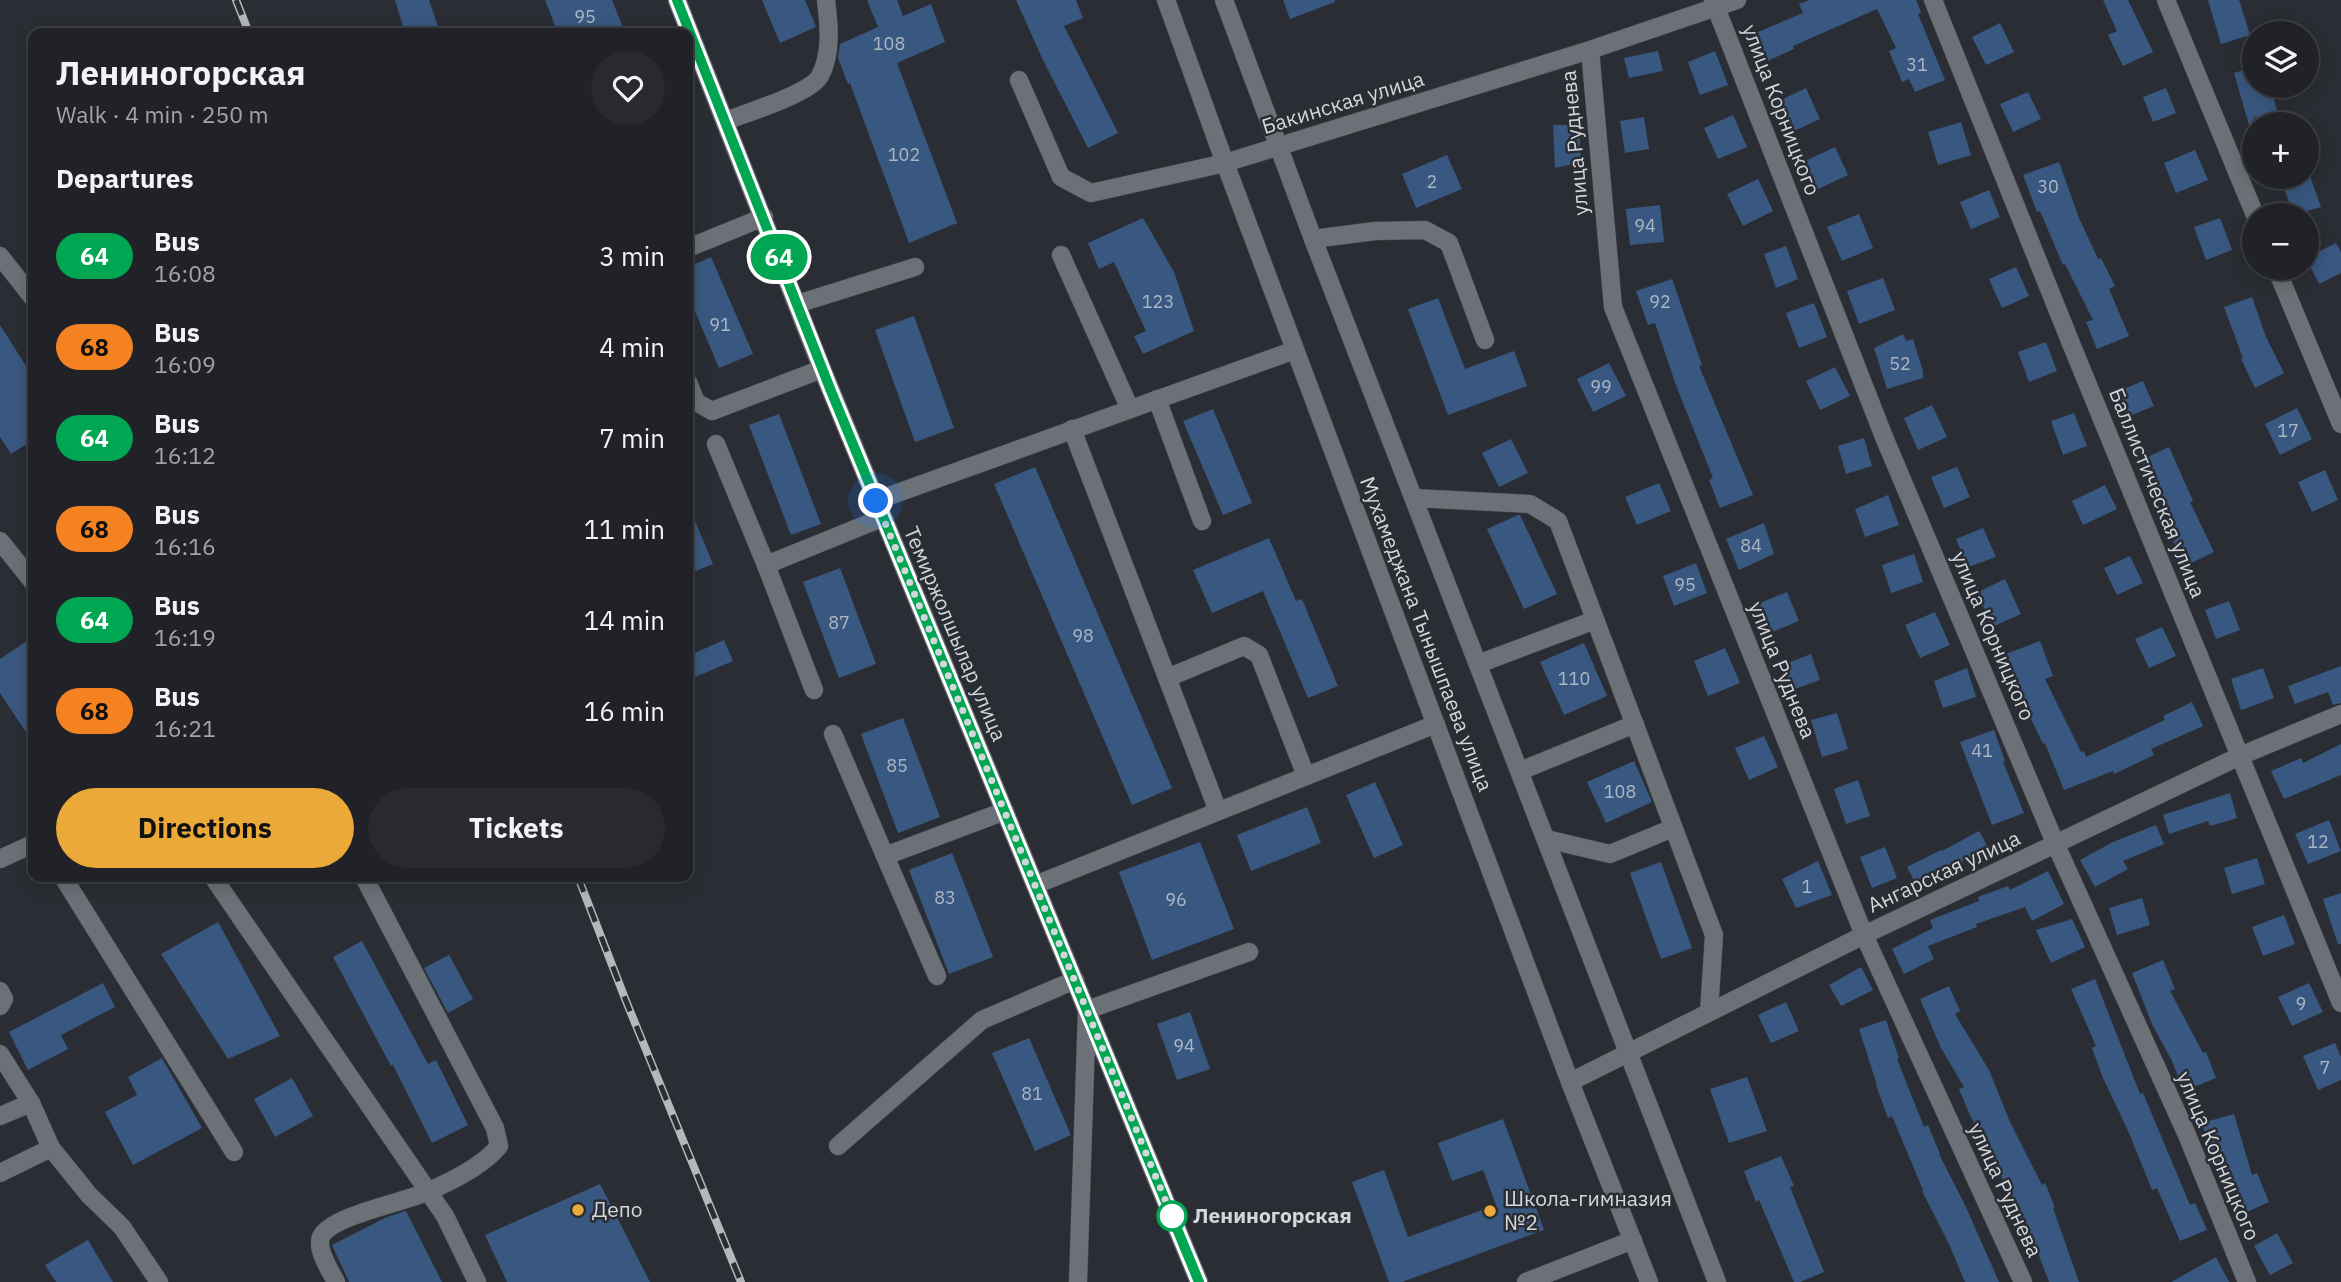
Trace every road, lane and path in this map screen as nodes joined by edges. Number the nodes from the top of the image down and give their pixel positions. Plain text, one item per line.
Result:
1 (677, 0) edge
2 (826, 0) edge
3 (1166, 0) edge
4 (1224, 0) edge
5 (1737, 0) edge
6 (1933, 0) edge
7 (2166, 0) edge
8 (1715, 3) edge
9 (688, 28) edge
10 (693, 40) edge
11 (1590, 50) junction
12 (1019, 80) dead end
13 (725, 121) junction
14 (1278, 146) junction
15 (1225, 163) junction
16 (2250, 203) edge
17 (764, 217) junction
18 (1313, 239) junction
19 (693, 246) edge
20 (1061, 255) dead end
21 (0, 256) edge
22 (915, 267) dead end
23 (2281, 280) edge
24 (28, 292) edge
25 (797, 304) junction
26 (1485, 340) dead end
27 (1295, 350) junction
28 (822, 369) junction
29 (693, 394) edge
30 (1157, 399) junction
31 (1130, 409) junction
32 (2341, 424) edge
33 (1072, 429) junction
34 (716, 444) dead end
35 (1414, 498) junction
36 (879, 509) junction
37 (1202, 521) dead end
38 (0, 541) edge
39 (766, 565) junction
40 (28, 576) edge
41 (1595, 620) junction
42 (1478, 664) junction
43 (1167, 678) junction
44 (814, 690) dead end
45 (2341, 714) edge
46 (1436, 724) junction
47 (1634, 724) junction
48 (833, 734) dead end
49 (2240, 756) junction
50 (1520, 771) junction
51 (1306, 776) junction
52 (1005, 811) junction
53 (1219, 811) junction
54 (1674, 828) junction
55 (1546, 839) junction
56 (2056, 845) junction
57 (28, 846) edge
58 (885, 856) junction
59 (0, 859) edge
60 (66, 882) edge
61 (216, 882) edge
62 (366, 882) edge
63 (1035, 884) junction
64 (1864, 935) junction
65 (1249, 951) dead end
66 (937, 976) dead end
67 (1075, 980) junction
68 (0, 991) edge
69 (2341, 1003) edge
70 (0, 1006) edge
71 (1087, 1010) junction
72 (1709, 1012) junction
73 (1629, 1052) junction
74 (0, 1054) edge
75 (1570, 1082) junction
76 (31, 1103) junction
77 (0, 1115) edge
78 (838, 1146) dead end
79 (51, 1148) junction
80 (233, 1152) dead end
81 (0, 1173) edge
82 (428, 1192) junction
83 (1633, 1240) junction
84 (159, 1282) edge
85 (336, 1282) edge
86 (477, 1282) edge
87 (1078, 1282) edge
88 (1199, 1282) edge
89 (1526, 1282) edge
90 (1649, 1282) edge
91 (1717, 1282) edge
92 (2023, 1282) edge
93 (2247, 1282) edge

1 - 9 street, Темиржолшылар улица
2 - 13 street
3 - 15 street, Мухамеджана Тынышпаева улица
4 - 14 street
5 - 8 street, Бакинская улица
6 - 49 street, Баллистическая улица
7 - 16 street
8 - 11 street, Бакинская улица
8 - 56 street, улица Корницкого
10 - 13 street, Темиржолшылар улица
11 - 14 street, Бакинская улица
11 - 64 street, улица Руднева
12 - 15 street, Бакинская улица
13 - 17 street, Темиржолшылар улица
14 - 15 street, Бакинская улица
14 - 18 street
15 - 27 street, Мухамеджана Тынышпаева улица
17 - 19 street
17 - 25 street, Темиржолшылар улица
18 - 26 street
18 - 35 street
20 - 31 street
21 - 24 street
22 - 25 street
23 - 32 street
25 - 28 street, Темиржолшылар улица
27 - 30 street
27 - 46 street, Мухамеджана Тынышпаева улица
28 - 29 street
28 - 36 street, Темиржолшылар улица
30 - 31 street
30 - 37 street
31 - 33 street
33 - 36 street
33 - 43 street
34 - 39 street
35 - 41 street
35 - 42 street
36 - 39 street
36 - 52 street, Темиржолшылар улица
38 - 40 street
39 - 44 street
41 - 42 street
41 - 47 street
42 - 50 street
43 - 51 street
43 - 53 street
45 - 49 street, Ангарская улица
46 - 51 street
46 - 75 street, Мухамеджана Тынышпаева улица
47 - 50 street
47 - 54 street
48 - 58 street
49 - 56 street, Ангарская улица
49 - 69 street, Баллистическая улица
50 - 55 street
51 - 53 street
52 - 58 street
52 - 63 street, Темиржолшылар улица
53 - 63 street
54 - 55 street
54 - 72 street
55 - 73 street
56 - 64 street, Ангарская улица
56 - 93 street, улица Корницкого
57 - 59 street
58 - 66 street
60 - 80 street
61 - 82 street
62 - 82 street
63 - 67 street, Темиржолшылар улица
64 - 72 street, Ангарская улица
64 - 92 street, улица Руднева
65 - 71 street
67 - 71 street, Темиржолшылар улица
67 - 78 street
68 - 70 street
71 - 87 street
71 - 88 street, Темиржолшылар улица
72 - 73 street, Ангарская улица
73 - 75 street, Ангарская улица
73 - 91 street
74 - 76 street
75 - 83 street, Мухамеджана Тынышпаева улица
76 - 77 street
76 - 79 street
79 - 81 street
79 - 84 street
82 - 85 street
82 - 86 street
83 - 89 street
83 - 90 street, Мухамеджана Тынышпаева улица

